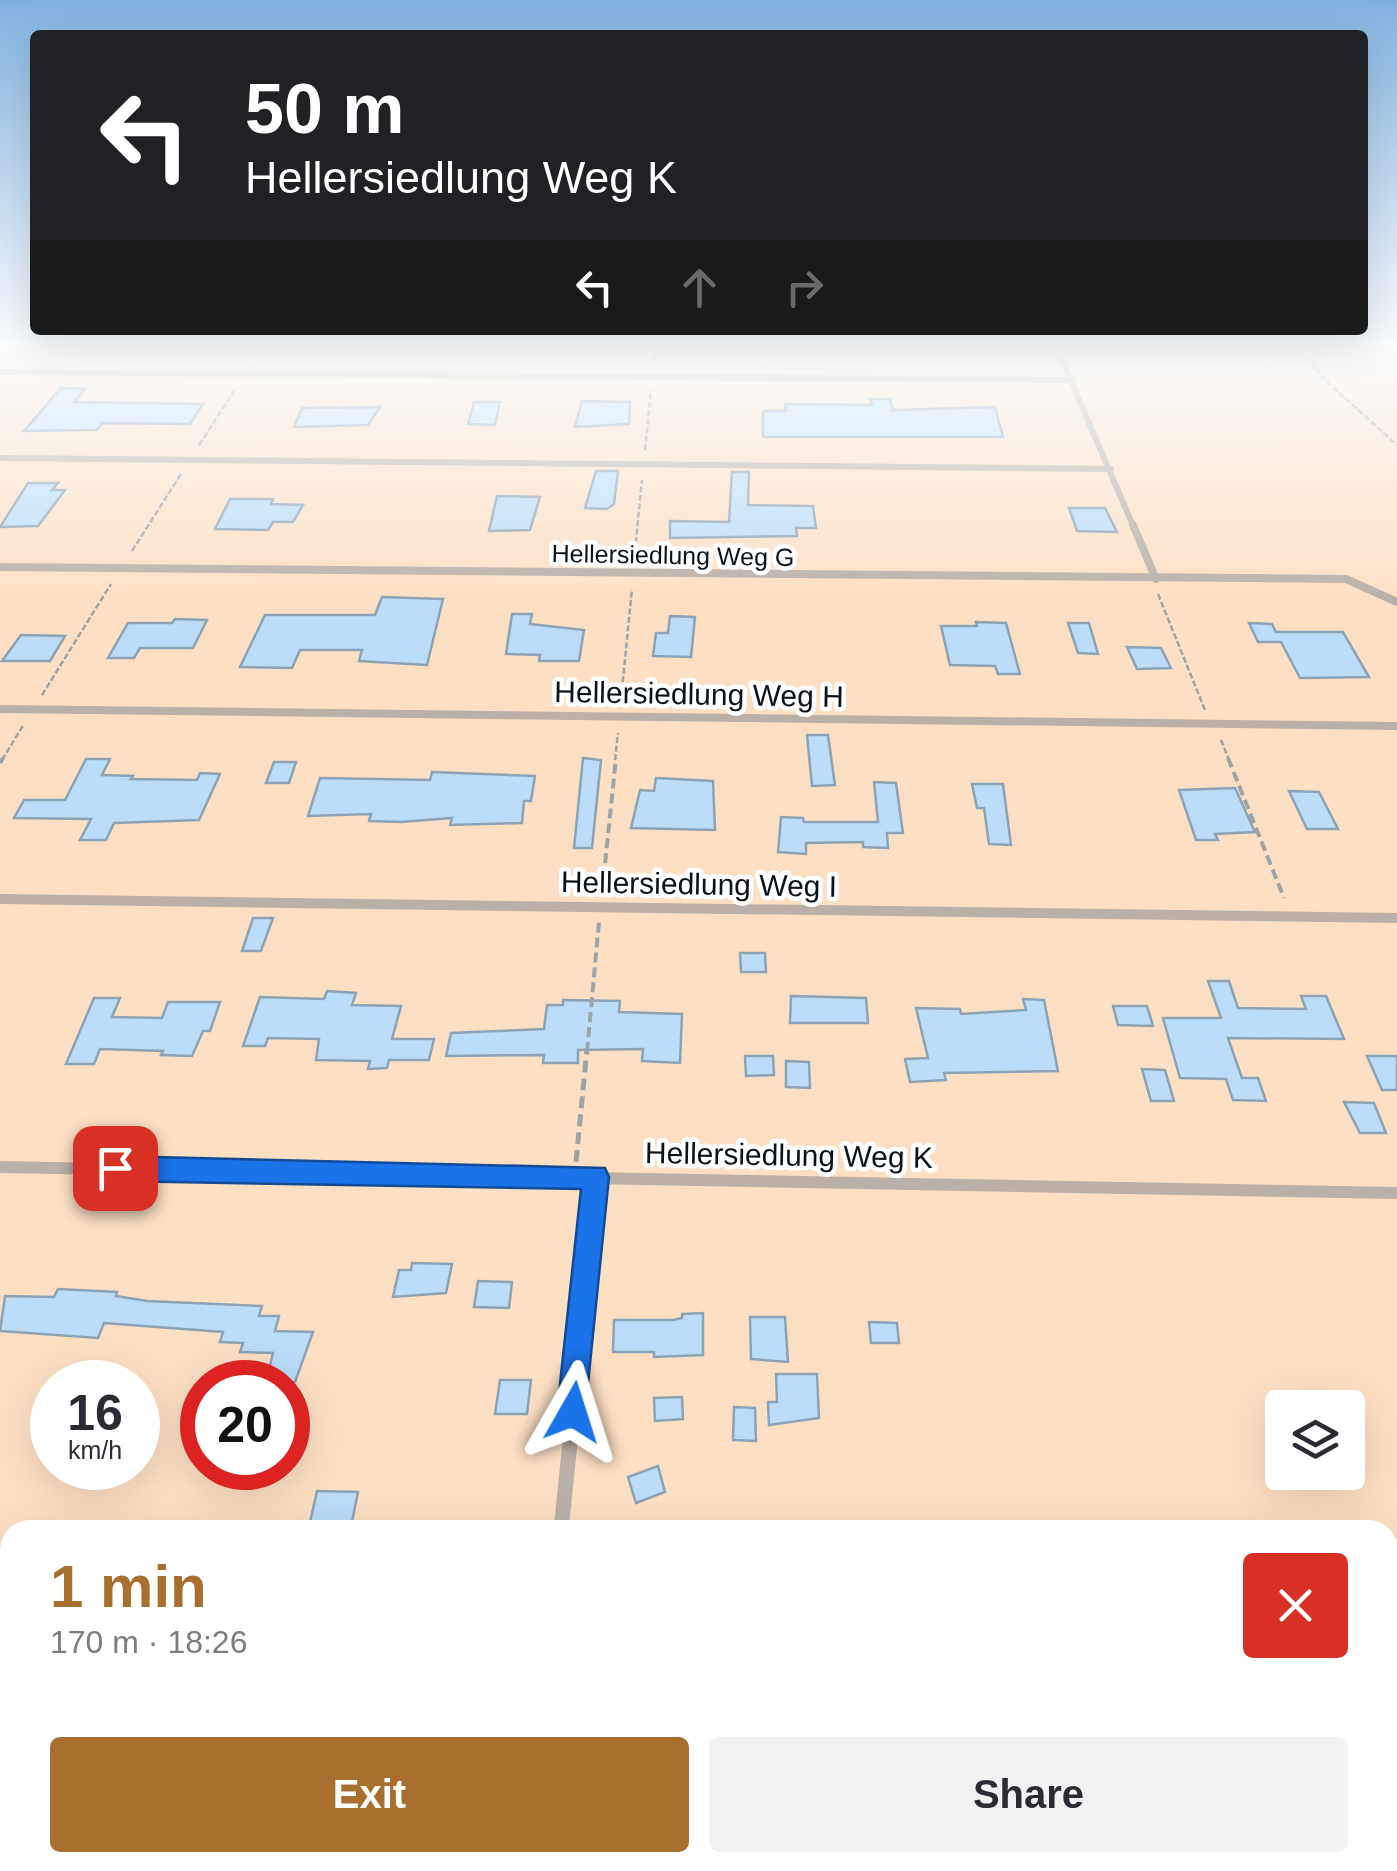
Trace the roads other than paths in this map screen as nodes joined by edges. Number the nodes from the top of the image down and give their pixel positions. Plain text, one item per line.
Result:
1 (1093, 428) edge
2 (0, 458) edge
3 (1110, 468) junction
4 (0, 567) edge
5 (1154, 578) junction
6 (1397, 602) edge
7 (0, 708) edge
8 (1397, 726) edge
9 (0, 899) edge
10 (1397, 918) edge
11 (0, 1167) edge
12 (596, 1177) junction
13 (1397, 1193) edge
14 (562, 1520) edge

1 - 3 lane
2 - 3 lane
3 - 5 lane
4 - 5 lane, Hellersiedlung Weg G
5 - 6 lane, Hellersiedlung Weg G
7 - 8 lane, Hellersiedlung Weg H
9 - 10 lane, Hellersiedlung Weg I
11 - 12 lane, Hellersiedlung Weg K
12 - 13 lane, Hellersiedlung Weg K
12 - 14 lane

